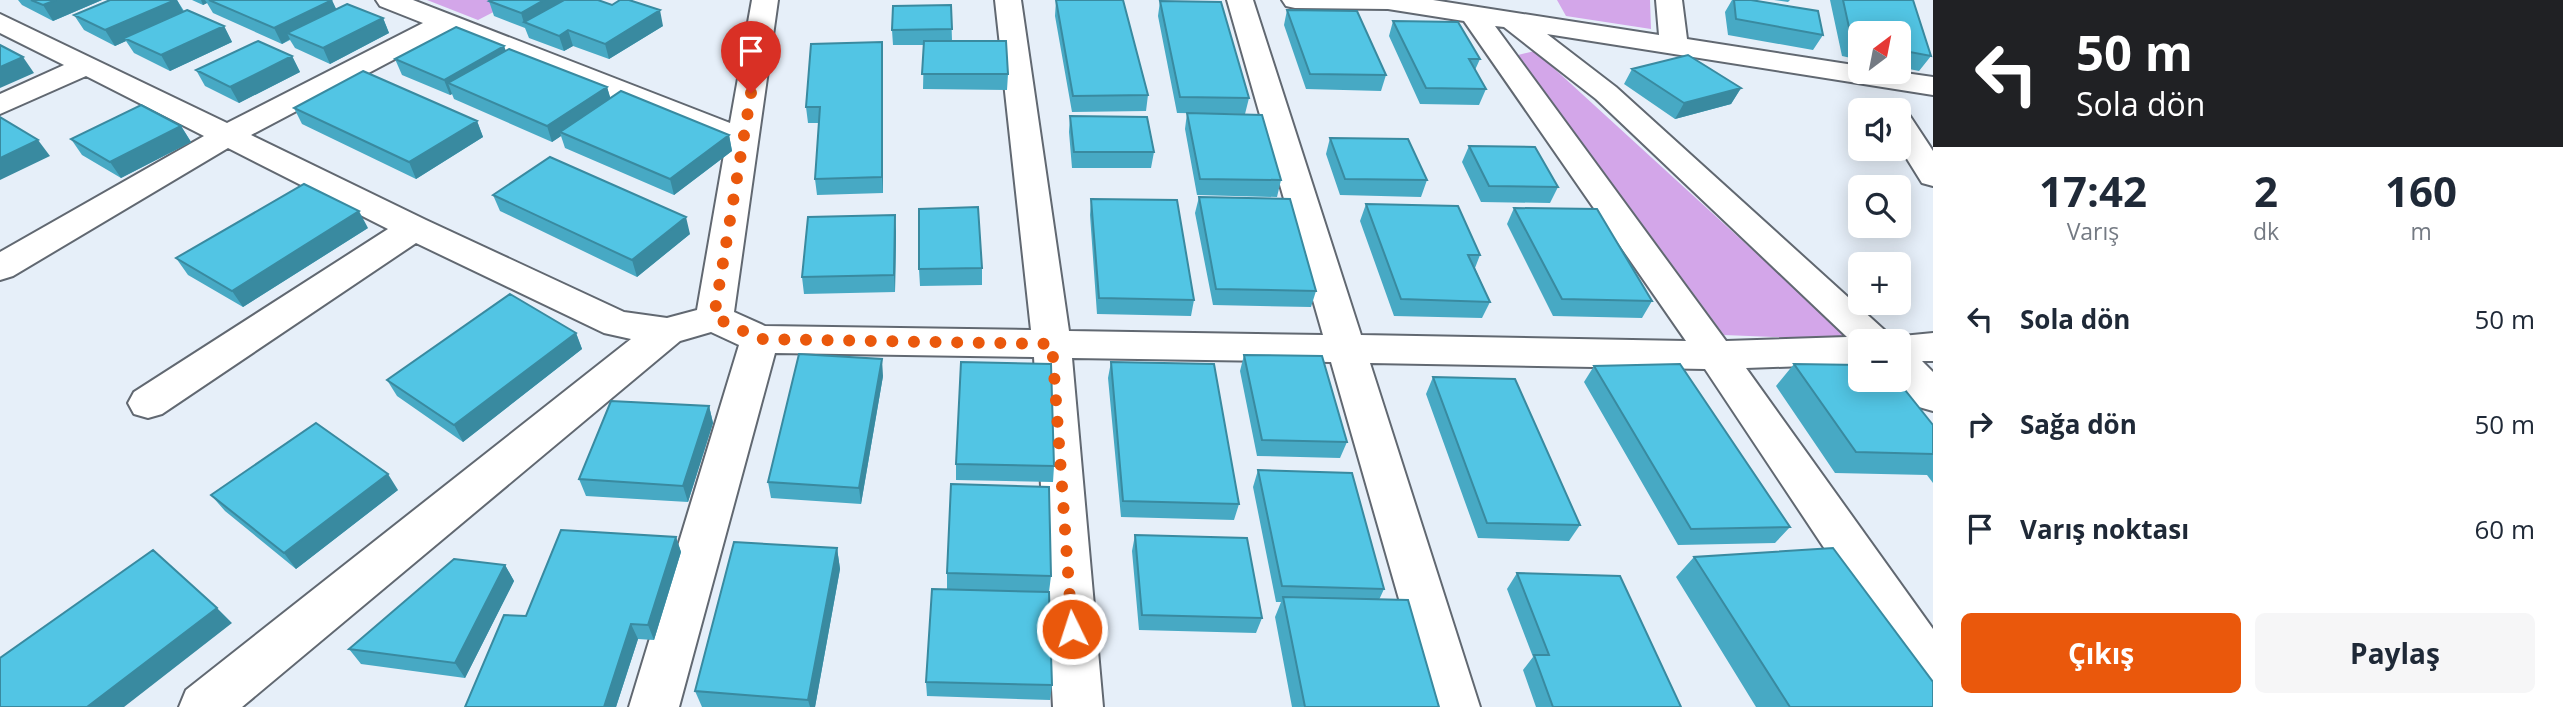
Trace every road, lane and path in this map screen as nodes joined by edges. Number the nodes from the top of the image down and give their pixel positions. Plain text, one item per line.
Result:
1 (389, 0) edge
2 (765, 0) edge
3 (1009, 0) edge
4 (1240, 0) edge
5 (1295, 0) edge
6 (1669, 0) edge
7 (1473, 15) junction
8 (1512, 21) junction
9 (0, 22) edge
10 (445, 22) junction
11 (1674, 46) junction
12 (87, 65) junction
13 (1848, 73) edge
14 (1911, 83) edge
15 (1933, 86) edge
16 (0, 105) edge
17 (229, 134) junction
18 (744, 139) junction
19 (1911, 141) edge
20 (1933, 176) edge
21 (414, 228) junction
22 (0, 268) edge
23 (714, 317) junction
24 (1862, 329) edge
25 (667, 331) junction
26 (760, 339) junction
27 (1052, 344) junction
28 (1933, 347) edge
29 (1911, 348) edge
30 (1346, 349) junction
31 (1848, 350) edge
32 (1716, 355) junction
33 (1911, 375) edge
34 (1933, 396) edge
35 (148, 403) dead end
36 (1933, 670) edge
37 (204, 707) edge
38 (654, 707) edge
39 (1078, 707) edge
40 (1455, 707) edge

1 - 10 street
2 - 18 street
3 - 27 street
4 - 30 street
5 - 7 street
6 - 11 street
7 - 8 street
7 - 32 street
8 - 11 street
8 - 24 street
9 - 12 street
10 - 17 street
10 - 18 street
11 - 13 street
12 - 16 street
12 - 17 street
14 - 15 street
17 - 21 street
17 - 22 street
18 - 23 street
19 - 20 street
21 - 25 street
21 - 35 street
23 - 25 street
23 - 26 street
25 - 37 street
26 - 27 street
26 - 38 street
27 - 30 street
27 - 39 street
28 - 29 street
30 - 32 street
30 - 40 street
31 - 32 street
32 - 36 street
33 - 34 street

